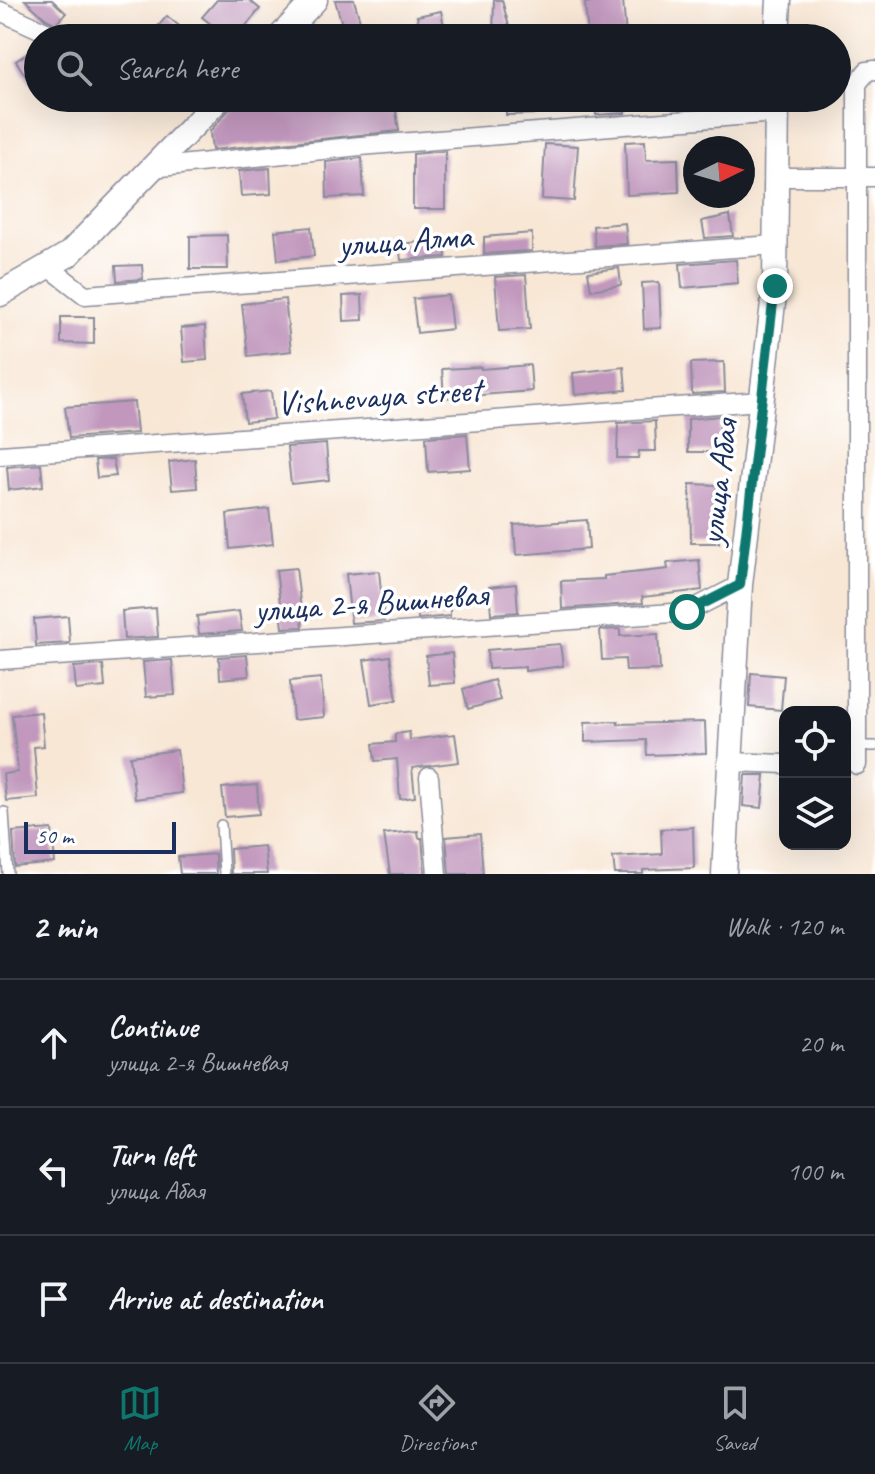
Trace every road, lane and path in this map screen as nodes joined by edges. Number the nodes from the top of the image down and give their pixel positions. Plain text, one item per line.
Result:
1 (315, 0) edge
2 (779, 0) edge
3 (0, 11) edge
4 (28, 24) edge
5 (292, 24) edge
6 (778, 24) edge
7 (875, 70) edge
8 (198, 112) edge
9 (714, 112) edge
10 (777, 112) edge
11 (152, 168) junction
12 (776, 177) junction
13 (866, 177) edge
14 (775, 245) junction
15 (49, 267) junction
16 (0, 294) edge
17 (761, 401) junction
18 (0, 455) edge
19 (866, 506) edge
20 (740, 585) junction
21 (866, 594) edge
22 (866, 650) edge
23 (0, 660) edge
24 (866, 746) edge
25 (730, 762) junction
26 (779, 764) edge
27 (859, 765) edge
28 (429, 777) dead end
29 (4, 812) dead end
30 (221, 825) dead end
31 (8, 874) edge
32 (224, 874) edge
33 (437, 874) edge
34 (724, 874) edge

1 - 5 street
2 - 6 street
3 - 4 street
7 - 13 street
8 - 11 street
9 - 11 street
10 - 12 street, улица Абая
11 - 15 street
12 - 13 street
12 - 14 street, улица Абая
13 - 19 street
14 - 15 street, улица Алма
14 - 17 street, улица Абая
15 - 16 street
17 - 18 street, Vishnevaya street
17 - 20 street, улица Абая
19 - 21 street
20 - 23 street, улица 2-я Вишневая
20 - 25 street, улица Абая
21 - 22 street
22 - 24 street
24 - 27 street
25 - 26 street
25 - 34 street, улица Абая
28 - 33 street
29 - 31 lane
30 - 32 lane

